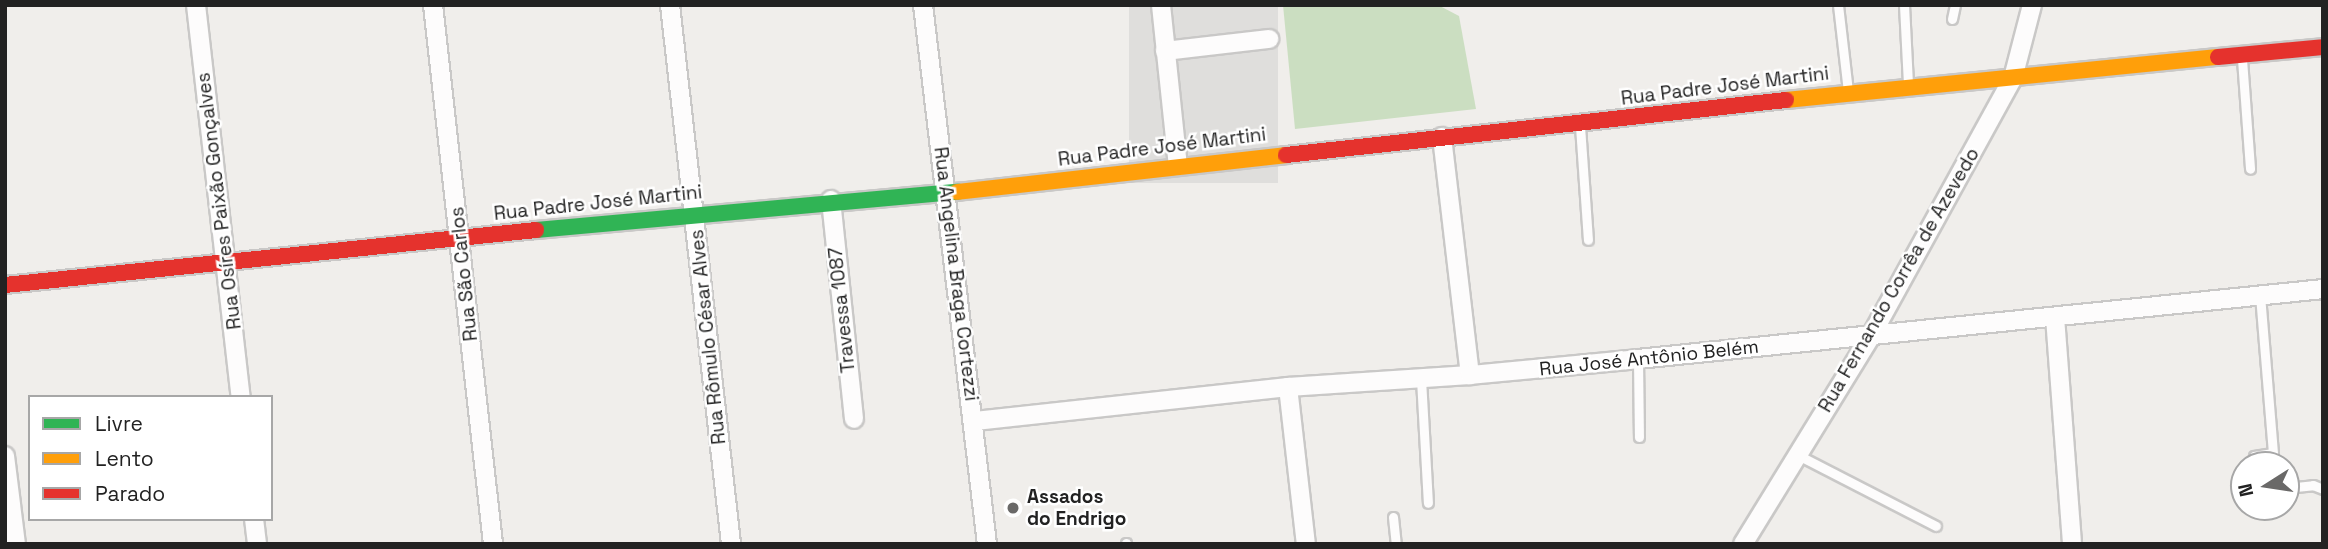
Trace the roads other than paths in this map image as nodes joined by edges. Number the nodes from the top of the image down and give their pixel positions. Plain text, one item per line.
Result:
1 (197, 5) edge
2 (433, 5) edge
3 (670, 5) edge
4 (923, 5) edge
5 (1161, 5) edge
6 (1838, 5) edge
7 (1904, 5) edge
8 (1955, 5) edge
9 (2032, 5) edge
10 (1952, 19) dead end
11 (1269, 39) dead end
12 (2323, 47) edge
13 (1165, 51) junction
14 (2241, 55) junction
15 (2013, 78) junction
16 (1908, 87) junction
17 (1848, 93) junction
18 (1580, 124) junction
19 (1442, 137) junction
20 (1178, 166) junction
21 (2250, 169) dead end
22 (946, 194) junction
23 (831, 200) junction
24 (694, 213) junction
25 (461, 238) junction
26 (1587, 240) dead end
27 (227, 263) junction
28 (5, 285) edge
29 (2323, 289) edge
30 (2260, 296) junction
31 (2054, 317) junction
32 (1871, 336) junction
33 (1638, 359) junction
34 (1470, 375) junction
35 (1421, 379) junction
36 (1288, 387) junction
37 (241, 395) edge
38 (854, 419) dead end
39 (975, 421) junction
40 (1639, 438) dead end
41 (2273, 451) edge
42 (1797, 455) junction
43 (5, 456) edge
44 (2300, 486) edge
45 (2323, 489) edge
46 (1428, 503) dead end
47 (9, 512) edge
48 (1393, 517) dead end
49 (254, 521) edge
50 (1936, 526) dead end
51 (16, 544) edge
52 (257, 544) edge
53 (493, 544) edge
54 (731, 544) edge
55 (987, 544) edge
56 (1306, 544) edge
57 (1395, 544) edge
58 (1743, 544) edge
59 (2072, 544) edge

1 - 27 street, Rua Osíres Paixão Gonçalves
2 - 25 street, Rua São Carlos
3 - 24 street, Rua Rômulo César Alves
4 - 22 street, Rua Angelina Braga Cortezzi
5 - 13 street
6 - 17 lane
7 - 16 lane
8 - 10 lane
9 - 15 street, Rua Fernando Corrêa de Azevedo
11 - 13 street
12 - 14 street, Rua Padre José Martini
13 - 20 street
14 - 15 street, Rua Padre José Martini
14 - 21 lane
15 - 16 street, Rua Padre José Martini
15 - 32 street, Rua Fernando Corrêa de Azevedo
16 - 17 street, Rua Padre José Martini
17 - 18 street, Rua Padre José Martini
18 - 19 street, Rua Padre José Martini
18 - 26 lane
19 - 20 street, Rua Padre José Martini
19 - 34 street
20 - 22 street, Rua Padre José Martini
22 - 23 street, Rua Padre José Martini
22 - 39 street, Rua Angelina Braga Cortezzi
23 - 24 street, Rua Padre José Martini
23 - 38 street, Travessa 1087
24 - 25 street, Rua Padre José Martini
24 - 54 street, Rua Rômulo César Alves
25 - 27 street, Rua Padre José Martini
25 - 53 street, Rua São Carlos
27 - 28 street, Rua Padre José Martini
27 - 37 street, Rua Osíres Paixão Gonçalves
29 - 30 street, Rua José Antônio Belém
30 - 31 street, Rua José Antônio Belém
30 - 41 lane
31 - 32 street, Rua José Antônio Belém
31 - 59 street
32 - 33 street, Rua José Antônio Belém
32 - 42 street, Rua Fernando Corrêa de Azevedo
33 - 34 street, Rua José Antônio Belém
33 - 40 lane
34 - 35 street, Rua José Antônio Belém
35 - 36 street, Rua José Antônio Belém
35 - 46 lane
36 - 39 street, Rua José Antônio Belém
36 - 56 street
39 - 55 street, Rua Angelina Braga Cortezzi
42 - 50 lane
42 - 58 street, Rua Fernando Corrêa de Azevedo
43 - 47 street
44 - 45 lane
47 - 51 street
48 - 57 lane
49 - 52 street

